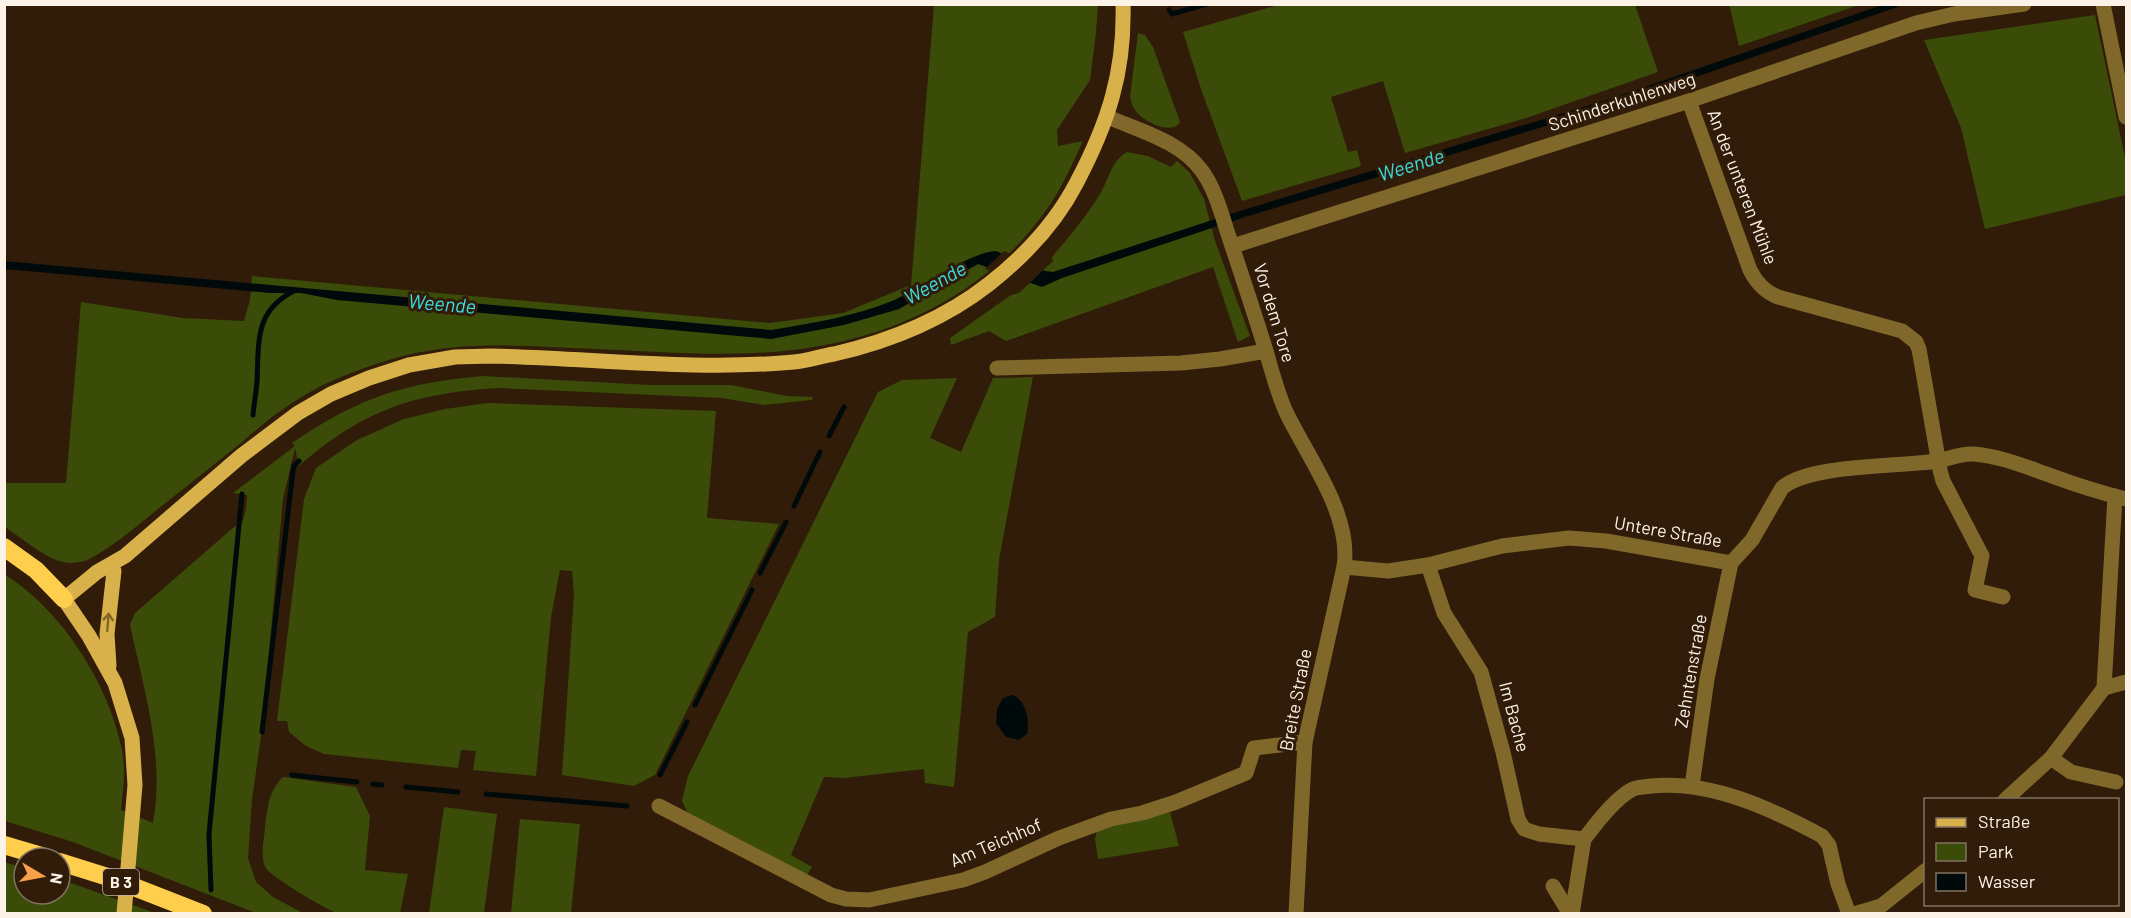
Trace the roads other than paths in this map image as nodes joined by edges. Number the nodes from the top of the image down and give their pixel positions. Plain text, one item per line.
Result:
1 (1123, 4) edge
2 (2024, 4) edge
3 (2103, 4) edge
4 (1689, 101) junction
5 (1108, 117) junction
6 (2127, 117) edge
7 (1230, 241) junction
8 (1266, 351) junction
9 (997, 368) dead end
10 (1939, 460) junction
11 (2121, 498) edge
12 (4, 547) edge
13 (125, 556) junction
14 (1731, 564) junction
15 (1428, 565) junction
16 (1344, 567) junction
17 (114, 572) junction
18 (2003, 597) dead end
19 (67, 603) junction
20 (110, 672) junction
21 (2127, 682) edge
22 (2104, 688) junction
23 (1305, 742) junction
24 (2051, 758) junction
25 (2116, 782) dead end
26 (1692, 786) junction
27 (2007, 798) edge
28 (659, 806) dead end
29 (1584, 839) junction
30 (72, 866) edge
31 (1924, 872) edge
32 (1553, 886) dead end
33 (124, 914) edge
34 (203, 914) edge
35 (1296, 914) edge
36 (1571, 914) edge
37 (1852, 914) edge

1 - 5 main road
2 - 4 street, Schinderkuhlenweg
3 - 6 street
4 - 7 street, Schinderkuhlenweg
4 - 10 street, An der unteren Mühle
5 - 7 street, Vor dem Tore
5 - 13 main road
7 - 8 street, Vor dem Tore
8 - 9 street
8 - 16 street, Vor dem Tore
10 - 11 street, Untere Straße
10 - 14 street, Untere Straße
10 - 18 street, An der unteren Mühle
11 - 22 street, Untere Straße
12 - 19 highway
13 - 17 main road
13 - 19 main road
14 - 15 street, Untere Straße
14 - 26 street, Zehntenstraße
15 - 16 street, Untere Straße
15 - 29 street, Im Bache
16 - 23 street, Breite Straße
17 - 19 main road
20 -> 17 main road
19 - 20 main road
20 - 33 main road
21 - 22 street
22 - 24 street
23 - 28 street, Am Teichhof
23 - 35 street, Breite Straße
24 - 25 street
24 - 27 street
26 - 29 street
26 - 37 street
29 - 36 street
30 - 34 highway, B 3
31 - 37 street
32 - 36 street

